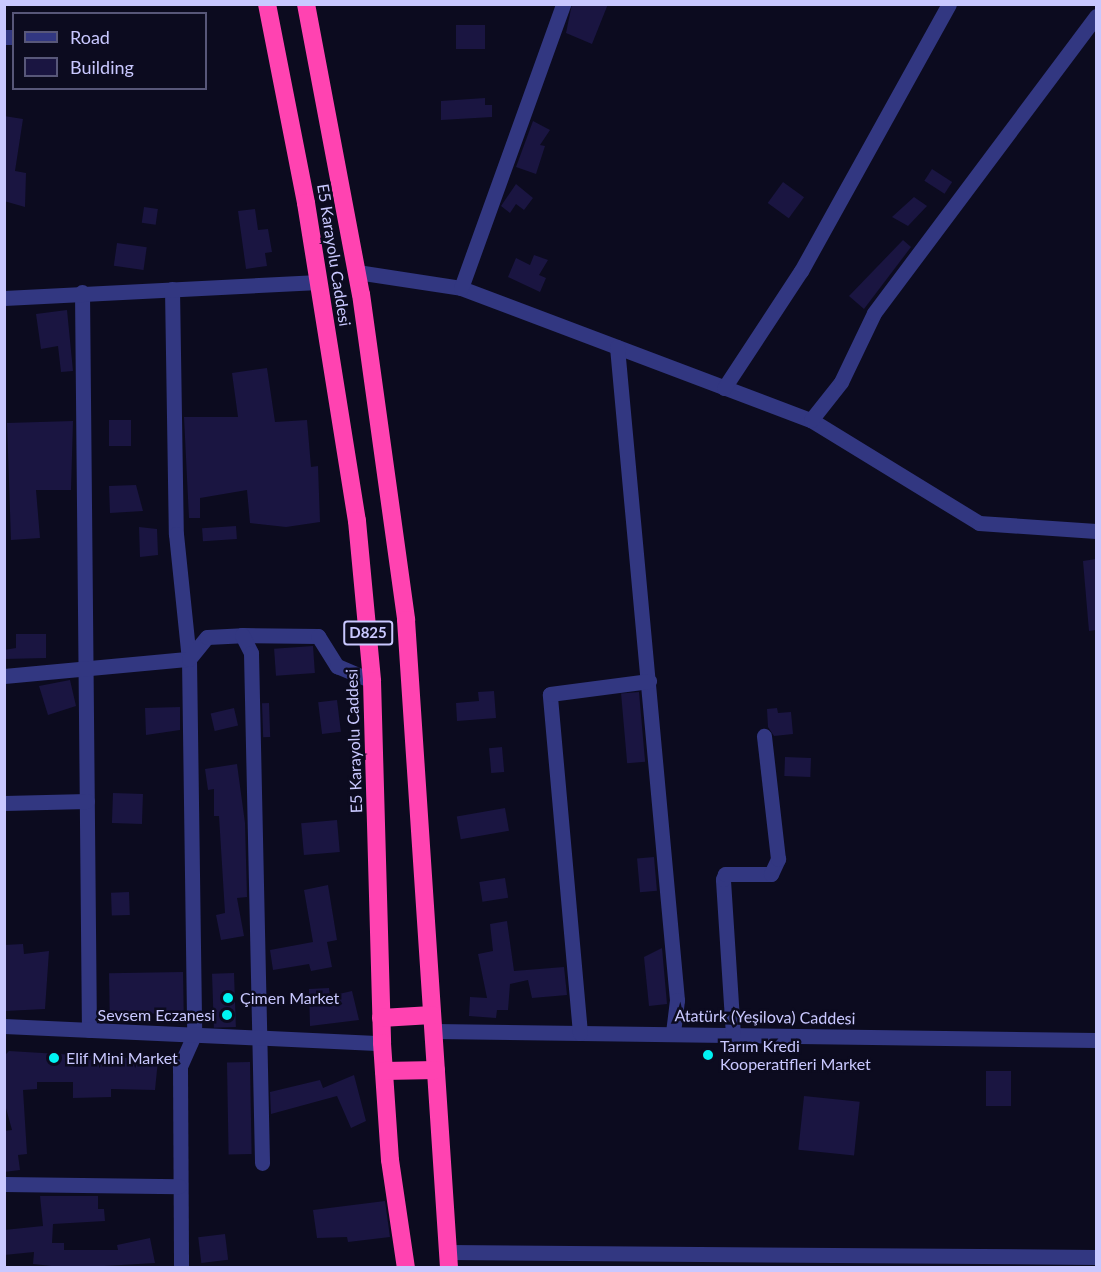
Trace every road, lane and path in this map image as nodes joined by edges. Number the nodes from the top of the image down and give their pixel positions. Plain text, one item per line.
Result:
1 (267, 4) edge
2 (306, 4) edge
3 (563, 4) edge
4 (949, 4) edge
5 (1096, 16) edge
6 (357, 272) junction
7 (319, 282) junction
8 (461, 288) junction
9 (172, 289) junction
10 (82, 292) junction
11 (4, 298) edge
12 (617, 347) junction
13 (724, 388) junction
14 (811, 420) junction
15 (1096, 531) edge
16 (242, 635) junction
17 (189, 659) junction
18 (88, 671) junction
19 (4, 676) edge
20 (372, 681) junction
21 (649, 681) junction
22 (764, 736) dead end
23 (87, 801) junction
24 (4, 804) edge
25 (381, 1018) junction
26 (433, 1023) junction
27 (4, 1026) edge
28 (89, 1030) junction
29 (580, 1033) junction
30 (673, 1034) junction
31 (194, 1035) junction
32 (734, 1035) junction
33 (258, 1037) junction
34 (1096, 1040) edge
35 (382, 1042) junction
36 (436, 1070) junction
37 (384, 1071) junction
38 (262, 1163) dead end
39 (4, 1184) edge
40 (179, 1186) junction
41 (1096, 1257) edge
42 (449, 1260) edge
43 (181, 1268) edge
44 (406, 1268) edge

1 - 7 highway, E5 Karayolu Caddesi / D825
2 - 6 highway, E5 Karayolu Caddesi / D825
3 - 8 street
4 - 13 street
5 - 14 street
6 - 8 street
6 - 26 highway, E5 Karayolu Caddesi / D825
7 - 9 street
7 - 20 highway, E5 Karayolu Caddesi / D825
8 - 12 street
9 - 10 street
9 - 17 street
10 - 11 street
10 - 18 street
12 - 13 street
12 - 21 street
13 - 14 street
14 - 15 street
16 - 17 street
16 - 20 street
16 - 33 street
17 - 18 street
17 - 31 street
18 - 19 street
18 - 23 street
20 - 25 highway, E5 Karayolu Caddesi / D825
21 - 29 street
21 - 30 street
22 - 32 street
23 - 24 street
23 - 28 street
25 - 26 highway
25 - 35 highway, E5 Karayolu Caddesi / D825
26 - 29 street, Atatürk (Yeşilova) Caddesi
26 - 36 highway, E5 Karayolu Caddesi / D825
27 - 28 street
28 - 31 street
29 - 30 street, Atatürk (Yeşilova) Caddesi
30 - 32 street, Atatürk (Yeşilova) Caddesi
31 - 33 street
31 - 40 street
32 - 34 street, Atatürk (Yeşilova) Caddesi
33 - 35 street
33 - 38 street
35 - 37 highway, E5 Karayolu Caddesi / D825
36 - 37 highway
36 - 42 highway, E5 Karayolu Caddesi / D825
37 - 44 highway, E5 Karayolu Caddesi / D825
39 - 40 street
40 - 43 street
41 - 42 street

